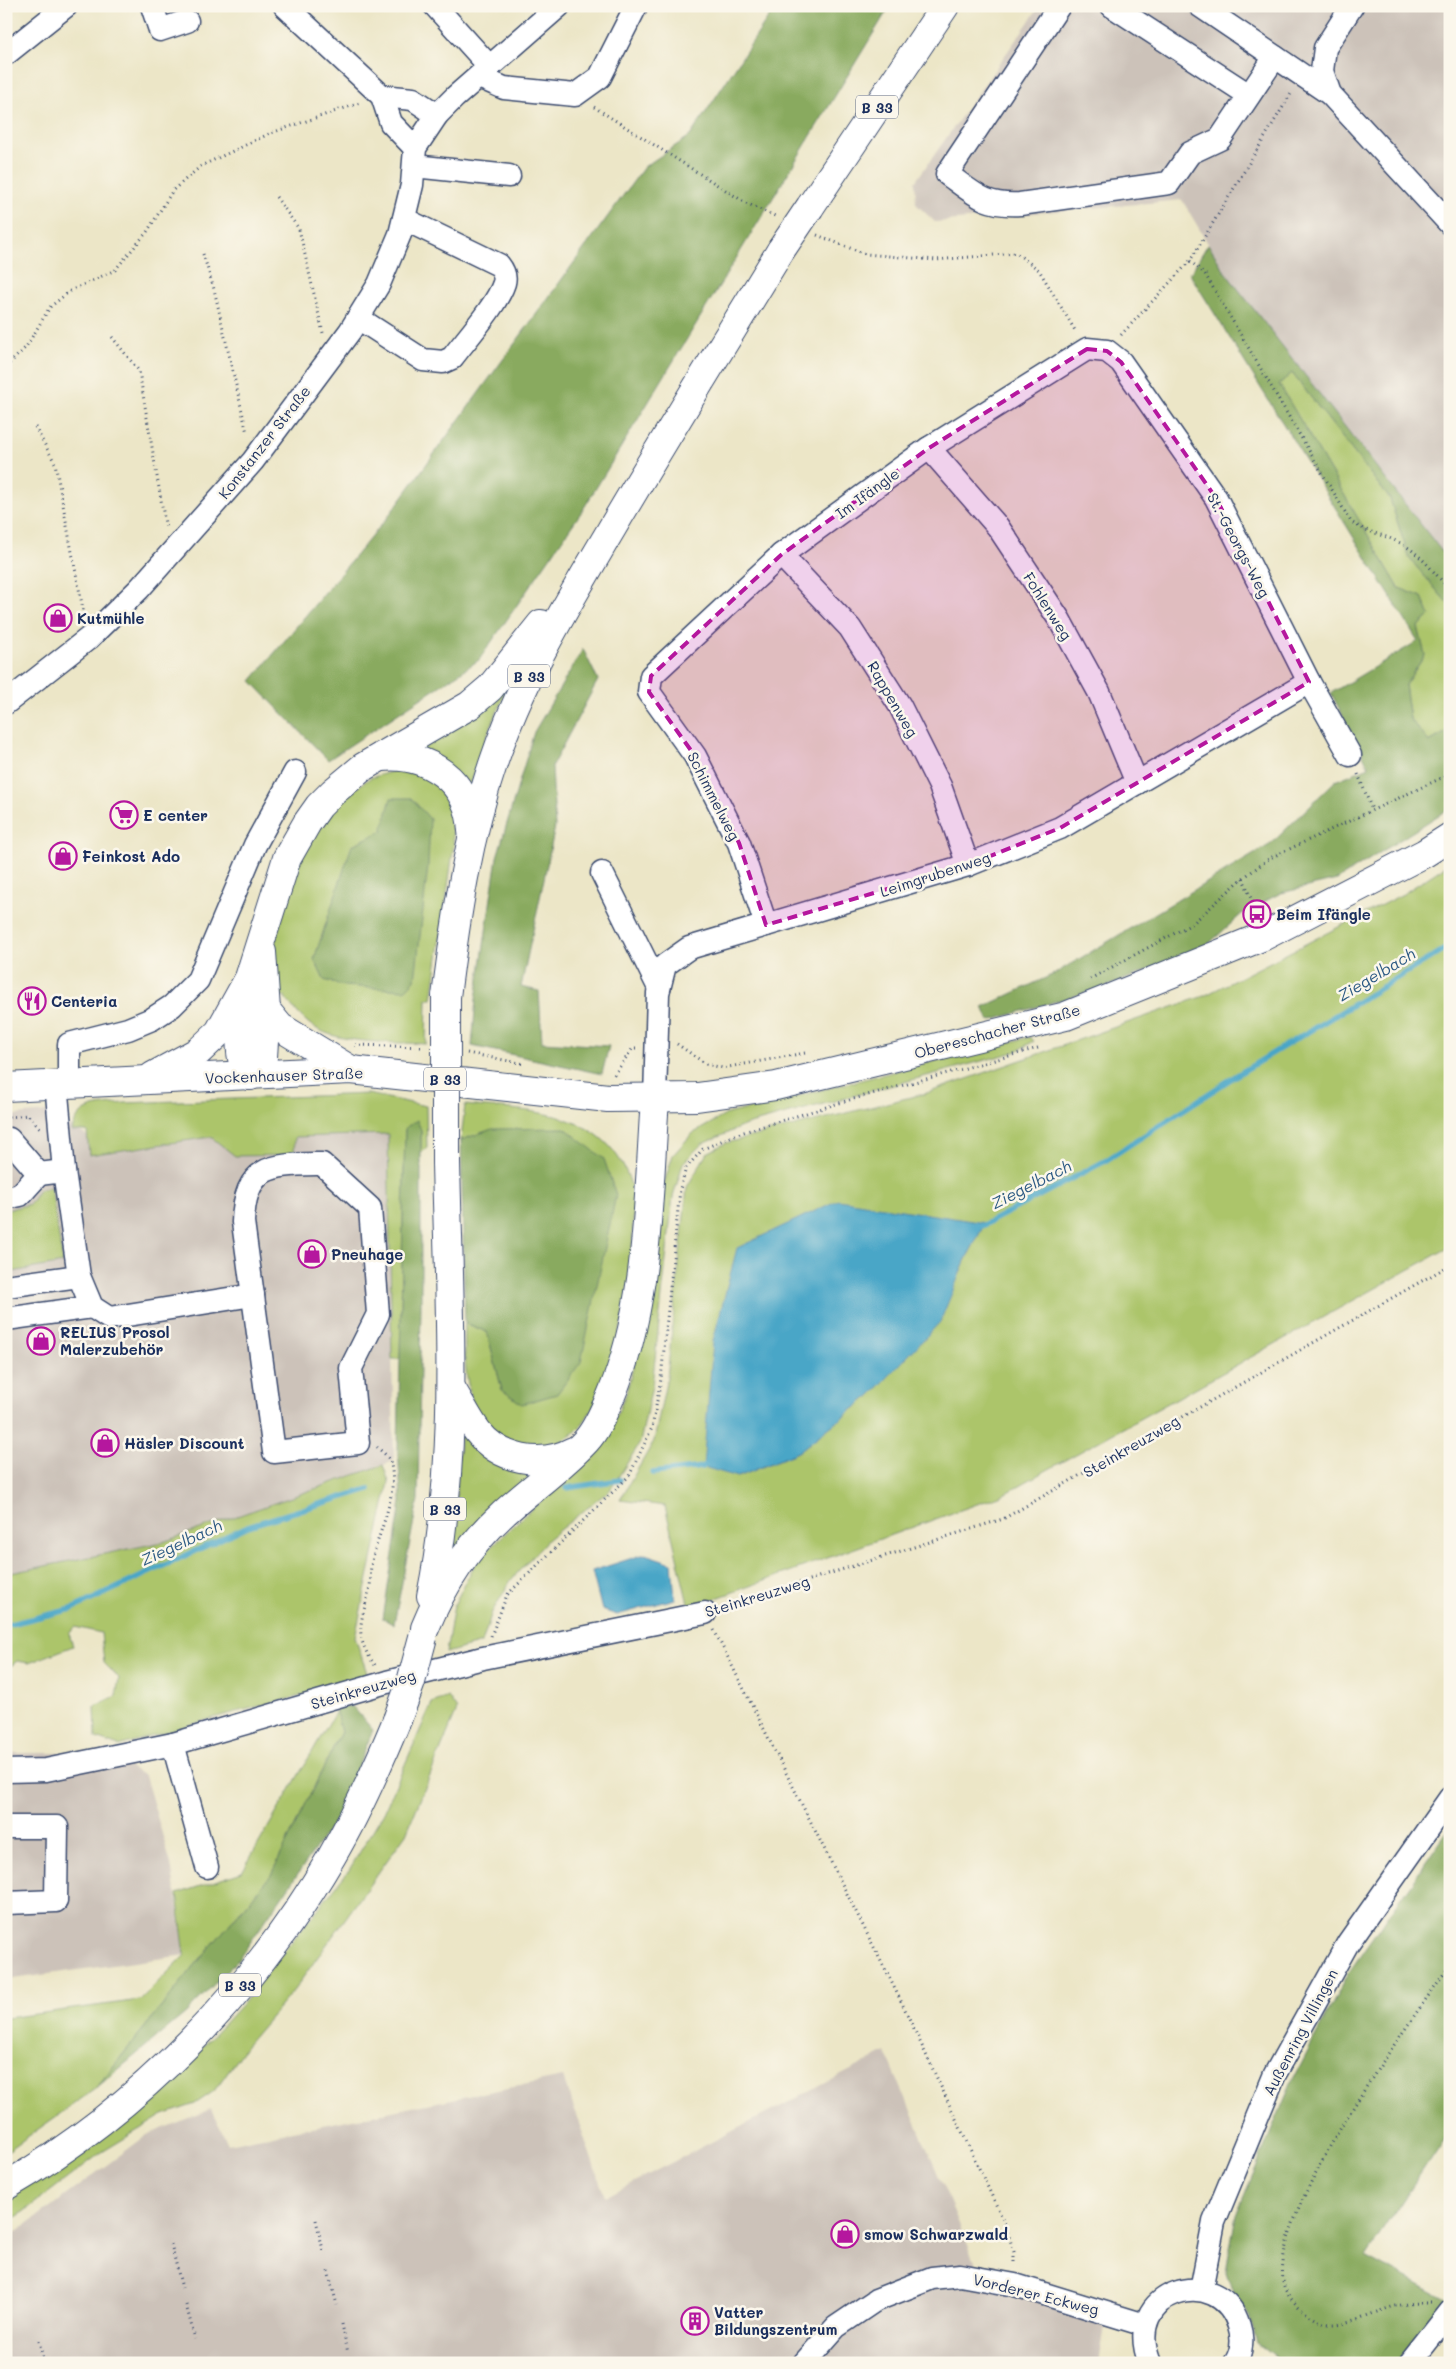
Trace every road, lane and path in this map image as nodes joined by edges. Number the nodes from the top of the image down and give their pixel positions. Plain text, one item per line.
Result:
1 (66, 6) edge
2 (152, 6) edge
3 (285, 6) edge
4 (436, 6) edge
5 (559, 6) edge
6 (636, 6) edge
7 (945, 6) edge
8 (1059, 6) edge
9 (1112, 6) edge
10 (1200, 6) edge
11 (1352, 6) edge
12 (187, 21) dead end
13 (6, 54) edge
14 (1275, 57) junction
15 (484, 72) junction
16 (1303, 75) junction
17 (1330, 94) junction
18 (575, 95) junction
19 (1249, 95) junction
20 (382, 96) junction
21 (437, 115) junction
22 (414, 157) junction
23 (508, 176) dead end
24 (276, 197) dead end
25 (404, 219) junction
26 (781, 219) dead end
27 (1450, 224) edge
28 (816, 234) dead end
29 (203, 254) dead end
30 (1190, 261) junction
31 (358, 318) junction
32 (112, 336) dead end
33 (1097, 350) junction
34 (329, 358) junction
35 (6, 368) edge
36 (35, 427) dead end
37 (928, 448) junction
38 (253, 461) junction
39 (613, 526) junction
40 (170, 554) junction
41 (781, 555) junction
42 (1450, 590) edge
43 (88, 638) junction
44 (652, 676) joint
45 (1309, 682) junction
46 (6, 703) edge
47 (1350, 755) joint
48 (381, 757) junction
49 (296, 772) dead end
50 (1450, 774) edge
51 (1137, 783) junction
52 (1372, 810) junction
53 (1450, 837) edge
54 (472, 838) junction
55 (968, 866) junction
56 (602, 872) dead end
57 (1243, 878) junction
58 (1257, 914) dead end
59 (766, 925) junction
60 (262, 944) junction
61 (249, 978) junction
62 (1085, 982) dead end
63 (659, 988) junction
64 (266, 1010) junction
65 (676, 1043) dead end
66 (1042, 1045) dead end
67 (808, 1053) dead end
68 (351, 1070) junction
69 (250, 1076) junction
70 (148, 1079) junction
71 (63, 1083) junction
72 (6, 1087) edge
73 (541, 1090) joint
74 (655, 1099) junction
75 (6, 1117) edge
76 (46, 1134) dead end
77 (6, 1140) edge
78 (64, 1171) junction
79 (38, 1174) junction
80 (6, 1198) edge
81 (1450, 1265) edge
82 (79, 1276) junction
83 (6, 1286) edge
84 (253, 1295) junction
85 (92, 1307) junction
86 (6, 1319) edge
87 (451, 1388) junction
88 (358, 1443) junction
89 (578, 1449) junction
90 (705, 1613) junction
91 (424, 1633) junction
92 (483, 1658) junction
93 (387, 1682) junction
94 (172, 1744) junction
95 (6, 1770) edge
96 (1450, 1798) edge
97 (6, 1827) edge
98 (207, 1866) dead end
99 (6, 1903) edge
100 (1450, 1966) edge
101 (6, 2186) edge
102 (316, 2220) dead end
103 (171, 2244) dead end
104 (324, 2254) dead end
105 (328, 2271) dead end
106 (1015, 2285) junction
107 (182, 2288) dead end
108 (1201, 2290) junction
109 (337, 2304) dead end
110 (186, 2306) dead end
111 (1441, 2308) edge
112 (342, 2324) dead end
113 (1145, 2325) junction
114 (195, 2339) dead end
115 (39, 2341) dead end
116 (348, 2353) dead end
117 (1240, 2361) edge
118 (44, 2363) edge
119 (804, 2363) edge
120 (1150, 2363) edge
121 (1410, 2363) edge

1 - 13 street
2 - 12 street
3 - 20 street
4 - 15 street
5 - 15 street
6 - 18 street
7 - 39 main road, B 33, bridge
8 - 19 street
9 - 19 street
10 - 14 street
11 - 17 street
14 - 16 street
14 - 19 street
15 - 18 street
15 - 21 street
16 - 17 street
16 - 30 path
17 - 27 street
18 - 26 path
20 - 21 street
20 - 22 street
20 - 35 path
21 - 22 street
22 - 23 street
22 - 25 street, Konstanzer Straße
24 - 34 path
25 - 31 street, Konstanzer Straße
25 - 31 street
28 - 33 path
29 - 38 path
30 - 33 path
30 - 42 path
31 - 34 street, Konstanzer Straße
32 - 40 path
33 - 37 street, Im Ifängle
33 - 45 street, St.-Georgs-Weg
34 - 38 street, Konstanzer Straße
36 - 43 path
37 - 41 street, Im Ifängle
37 - 51 street, Fohlenweg
38 - 40 street, Konstanzer Straße
39 - 48 main road
39 - 54 main road, B 33
40 - 43 street, Konstanzer Straße
41 - 44 street, Im Ifängle
41 - 55 street, Rappenweg
43 - 46 street, Konstanzer Straße
44 - 59 street, Schimmelweg
45 - 47 street, St.-Georgs-Weg
45 - 51 street, Leimgrubenweg
47 - 52 path
48 - 54 main road
48 - 60 main road
49 - 71 street
50 - 52 path
51 - 55 street, Leimgrubenweg
52 - 57 path
53 - 74 main road, Obereschacher Straße
54 - 87 main road, B 33, bridge
55 - 59 street, Leimgrubenweg
56 - 63 street
57 - 58 path
57 - 62 path
59 - 63 street, Leimgrubenweg
60 - 61 main road
60 - 64 main road
61 - 69 main road
61 - 70 main road
63 - 74 street, Leimgrubenweg
64 - 68 main road
64 - 69 main road
65 - 67 path
66 - 92 path
68 - 69 main road, Vockenhauser Straße
68 - 73 main road, Vockenhauser Straße
69 - 70 main road, Vockenhauser Straße
70 - 71 main road, Vockenhauser Straße
71 - 72 main road, Vockenhauser Straße
71 - 78 street
73 - 74 main road, Obereschacher Straße
74 - 89 main road
75 - 76 path
77 - 79 street
78 - 79 street
78 - 82 street
79 - 80 street
81 - 90 path, Steinkreuzweg
82 - 83 street
82 - 85 street
84 - 85 street
84 - 88 street
84 - 88 street
85 - 86 street
87 - 89 main road
87 - 91 main road, B 33
88 - 93 path
89 - 91 main road
90 - 92 street, Steinkreuzweg
90 - 106 path
91 - 101 main road, B 33, bridge
92 - 93 street, Steinkreuzweg
93 - 94 street, Steinkreuzweg
94 - 95 street, Steinkreuzweg
94 - 98 street
96 - 108 street, Außenring Villingen
97 - 99 street
100 - 111 path
102 - 104 path
103 - 107 path
105 - 109 path
106 - 113 street, Vorderer Eckweg
106 - 119 street, Vorderer Eckweg
108 - 113 street
108 - 117 street
110 - 114 path
111 - 121 street
112 - 116 path
113 - 120 street
115 - 118 path

